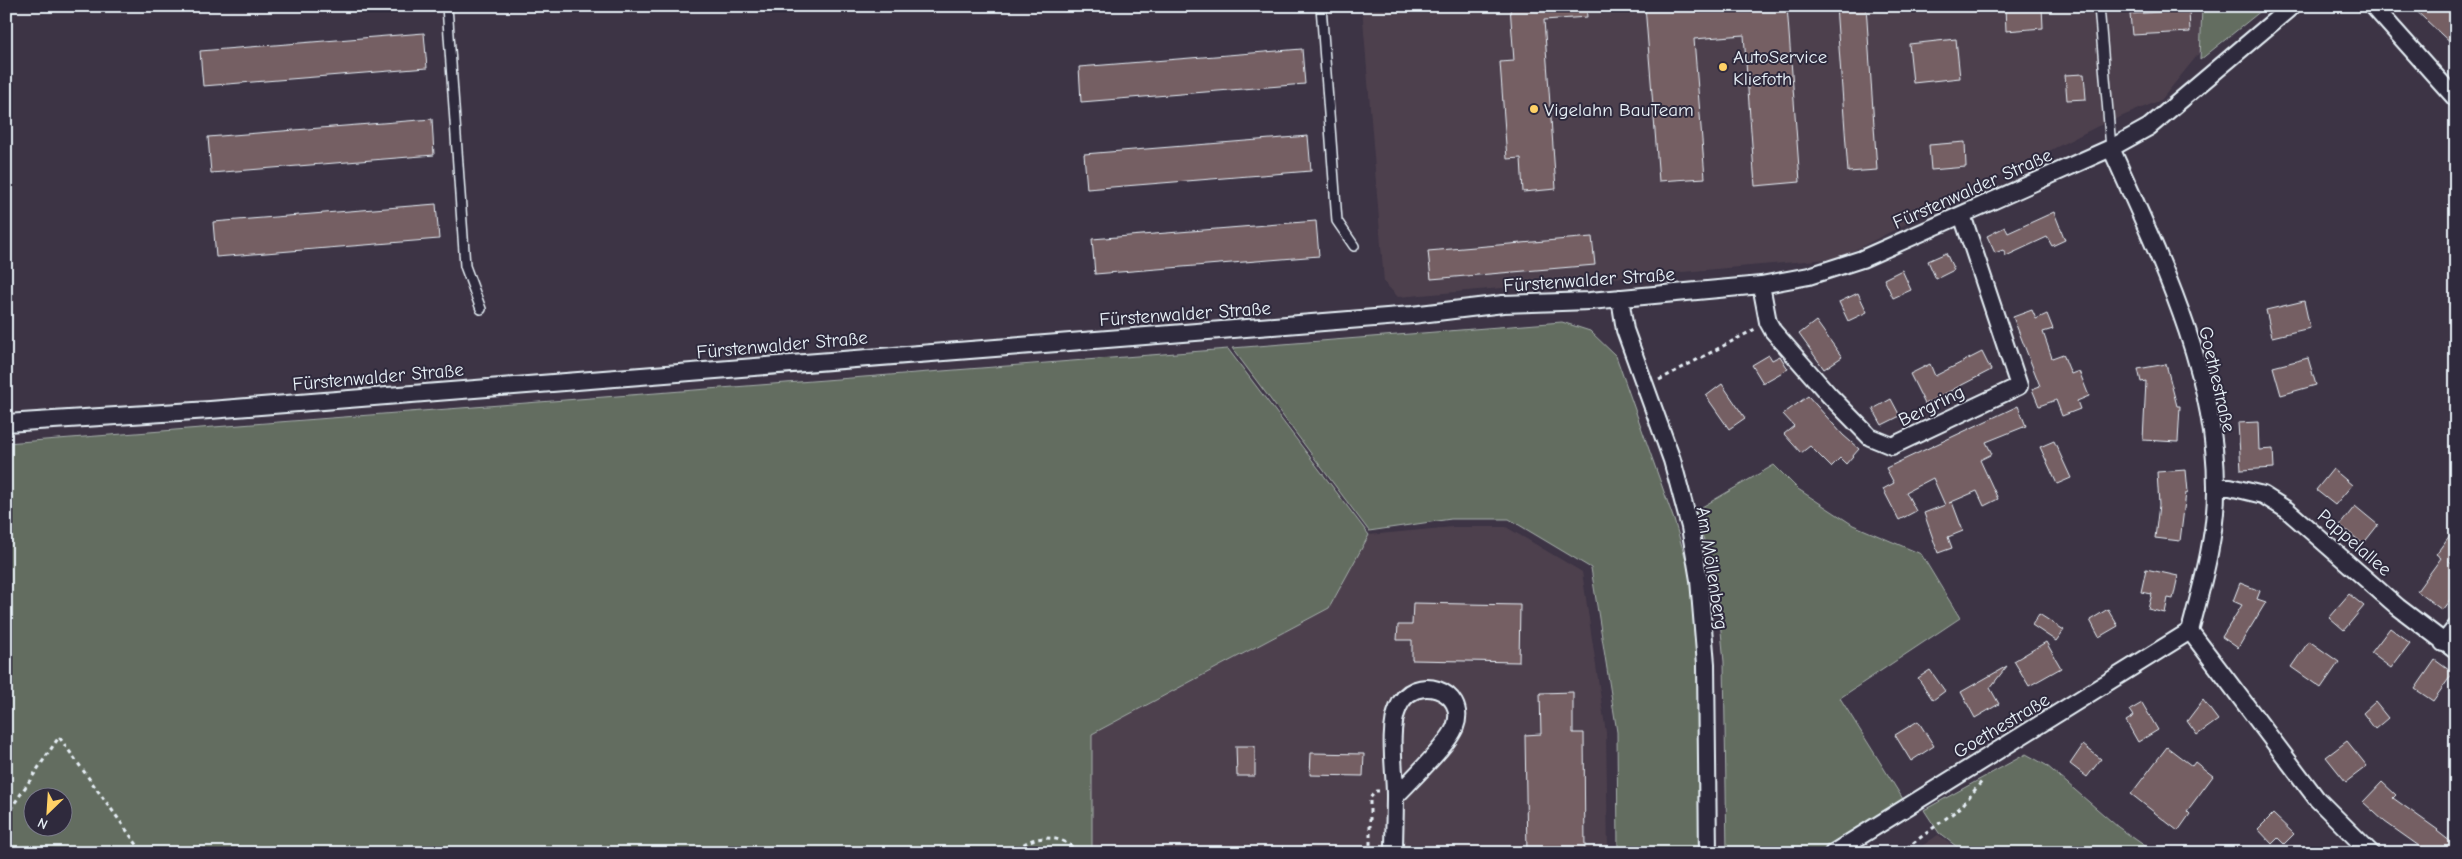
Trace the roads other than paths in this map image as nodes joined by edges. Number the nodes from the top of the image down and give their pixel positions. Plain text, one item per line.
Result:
1 (447, 6) edge
2 (1321, 6) edge
3 (2099, 6) edge
4 (2292, 6) edge
5 (2373, 6) edge
6 (2456, 99) edge
7 (2111, 148) junction
8 (1962, 215) junction
9 (1354, 246) dead end
10 (1761, 285) junction
11 (1620, 298) junction
12 (481, 309) dead end
13 (6, 423) edge
14 (2216, 486) junction
15 (2456, 627) edge
16 (2190, 631) junction
17 (2450, 647) edge
18 (1395, 794) junction
19 (1394, 853) edge
20 (1708, 853) edge
21 (1833, 853) edge
22 (2371, 853) edge

1 - 12 lane
2 - 9 lane
3 - 7 lane
4 - 7 street, Fürstenwalder Straße
5 - 6 street
7 - 8 street, Fürstenwalder Straße
7 - 14 street, Goethestraße
8 - 10 street, Fürstenwalder Straße
8 - 10 street, Bergring
10 - 11 street, Fürstenwalder Straße
11 - 13 street, Fürstenwalder Straße
11 - 20 street, Am Möllenberg
14 - 16 street, Goethestraße
14 - 17 street, Pappelallee
15 - 17 street
16 - 21 street, Goethestraße
16 - 22 street
18 - 18 street
18 - 19 street

